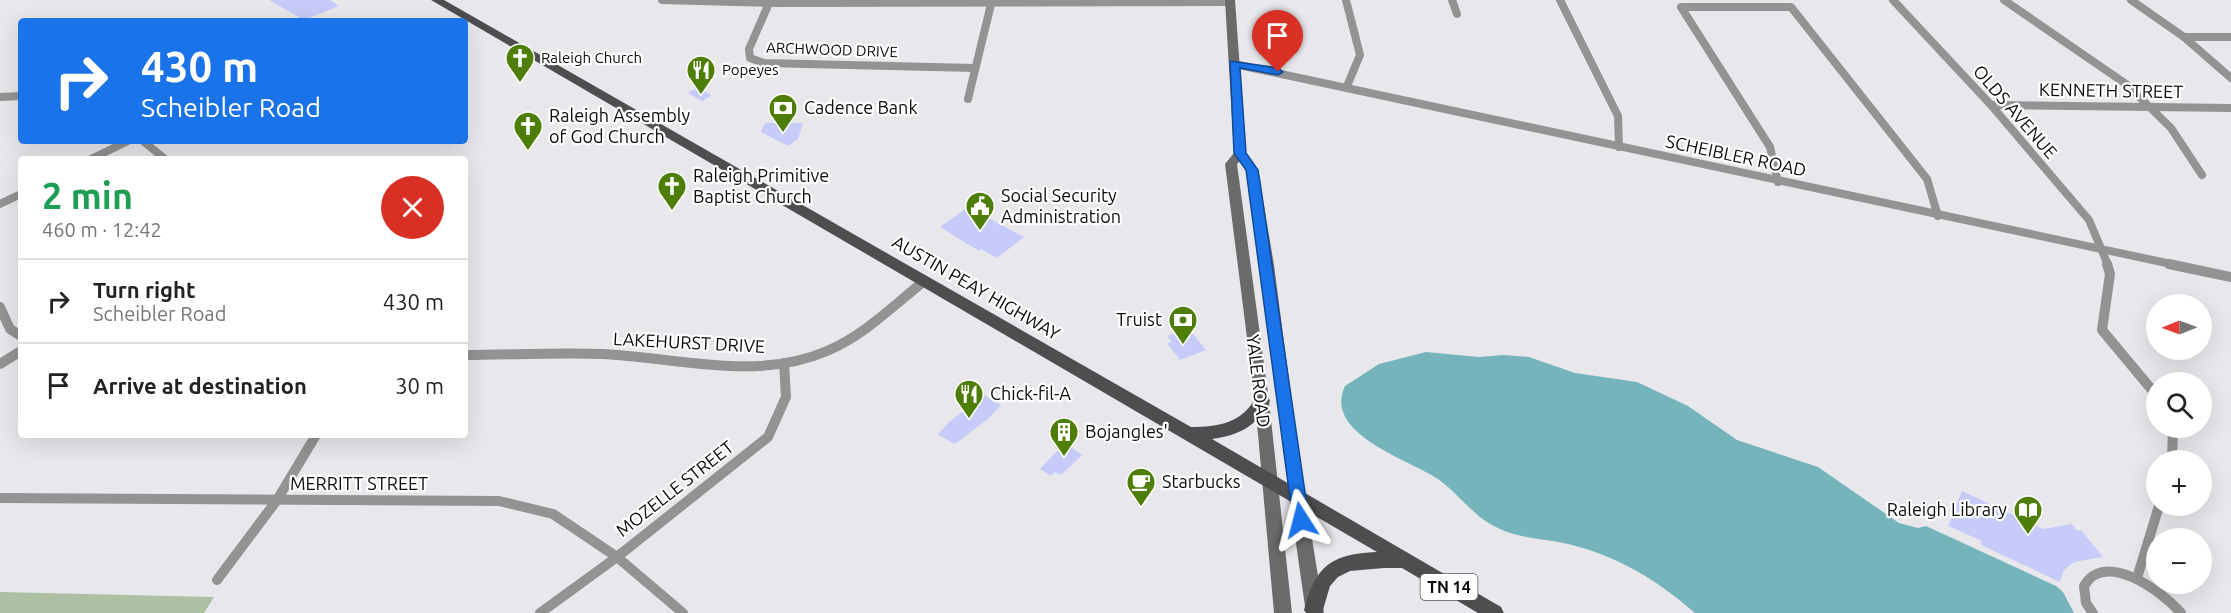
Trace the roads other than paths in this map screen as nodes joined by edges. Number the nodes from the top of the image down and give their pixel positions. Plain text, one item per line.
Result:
1 (436, 0) edge
2 (662, 0) edge
3 (1102, 0) edge
4 (1346, 0) edge
5 (1452, 0) edge
6 (1560, 0) edge
7 (1893, 0) edge
8 (2004, 0) edge
9 (2131, 0) edge
10 (992, 1) edge
11 (1230, 1) edge
12 (769, 3) junction
13 (1457, 14) dead end
14 (467, 18) edge
15 (468, 19) edge
16 (2184, 37) junction
17 (2231, 37) edge
18 (1234, 64) junction
19 (974, 68) junction
20 (2231, 78) edge
21 (1347, 86) junction
22 (18, 96) edge
23 (0, 98) edge
24 (968, 99) dead end
25 (1991, 105) junction
26 (2149, 105) junction
27 (2231, 108) edge
28 (122, 144) edge
29 (147, 144) edge
30 (1619, 147) junction
31 (1240, 153) junction
32 (97, 156) edge
33 (161, 156) edge
34 (2202, 175) dead end
35 (1778, 182) junction
36 (18, 195) edge
37 (0, 204) edge
38 (1938, 216) junction
39 (2104, 251) junction
40 (2231, 277) edge
41 (923, 282) junction
42 (0, 307) edge
43 (18, 334) edge
44 (18, 353) edge
45 (468, 355) edge
46 (784, 363) junction
47 (0, 364) edge
48 (2146, 383) edge
49 (1262, 401) junction
50 (1187, 433) junction
51 (314, 438) edge
52 (1270, 480) junction
53 (0, 498) edge
54 (1297, 498) junction
55 (277, 500) junction
56 (2156, 516) edge
57 (617, 557) junction
58 (1404, 560) junction
59 (2137, 578) junction
60 (216, 580) dead end
61 (1314, 611) edge
62 (540, 613) edge
63 (683, 613) edge
64 (1283, 613) edge
65 (1494, 613) edge
66 (2093, 613) edge
67 (2181, 613) edge

1 - 14 main road, AUSTIN PEAY HIGHWAY / TN 14
2 - 12 street
3 - 10 street
3 - 11 street
4 - 21 street
5 - 13 street
6 - 30 street
7 - 25 street, OLDS AVENUE
8 - 26 street
9 - 16 street
10 - 12 street
10 - 19 street
11 - 18 main road, YALE ROAD
12 - 19 street, ARCHWOOD DRIVE
15 - 41 main road, AUSTIN PEAY HIGHWAY / TN 14
16 - 17 street
16 - 20 street
18 - 21 street, SCHEIBLER ROAD
18 - 31 main road, YALE ROAD
19 - 24 street
21 - 30 street, SCHEIBLER ROAD
22 - 23 street
25 - 26 street, KENNETH STREET
25 - 39 street, OLDS AVENUE
26 - 27 street, KENNETH STREET
26 - 34 street
28 - 32 street
29 - 33 street
30 - 35 street, SCHEIBLER ROAD
31 - 49 main road, YALE ROAD
31 - 54 main road, YALE ROAD
35 - 38 street, SCHEIBLER ROAD
35 - 38 street
36 - 37 street
38 - 39 street, SCHEIBLER ROAD
39 - 40 street, SCHEIBLER ROAD
39 - 48 street, OLDS AVENUE
41 - 46 street, LAKEHURST DRIVE
41 - 50 main road, AUSTIN PEAY HIGHWAY / TN 14
42 - 43 street
44 - 47 street
45 - 46 street, LAKEHURST DRIVE
46 - 57 street, MOZELLE STREET
49 - 50 main road
49 - 52 main road, YALE ROAD
50 - 52 main road, AUSTIN PEAY HIGHWAY / TN 14
51 - 55 street
52 - 54 main road, AUSTIN PEAY HIGHWAY / TN 14
52 - 64 main road, YALE ROAD
53 - 55 street, MERRITT STREET
54 - 58 main road, AUSTIN PEAY HIGHWAY / TN 14
54 - 61 main road, YALE ROAD
55 - 57 street, MERRITT STREET
55 - 60 street
56 - 59 street
57 - 62 street, MOZELLE STREET
57 - 63 street, MERRITT STREET
58 - 61 main road
58 - 65 main road, AUSTIN PEAY HIGHWAY / TN 14
59 - 66 street
59 - 67 street

